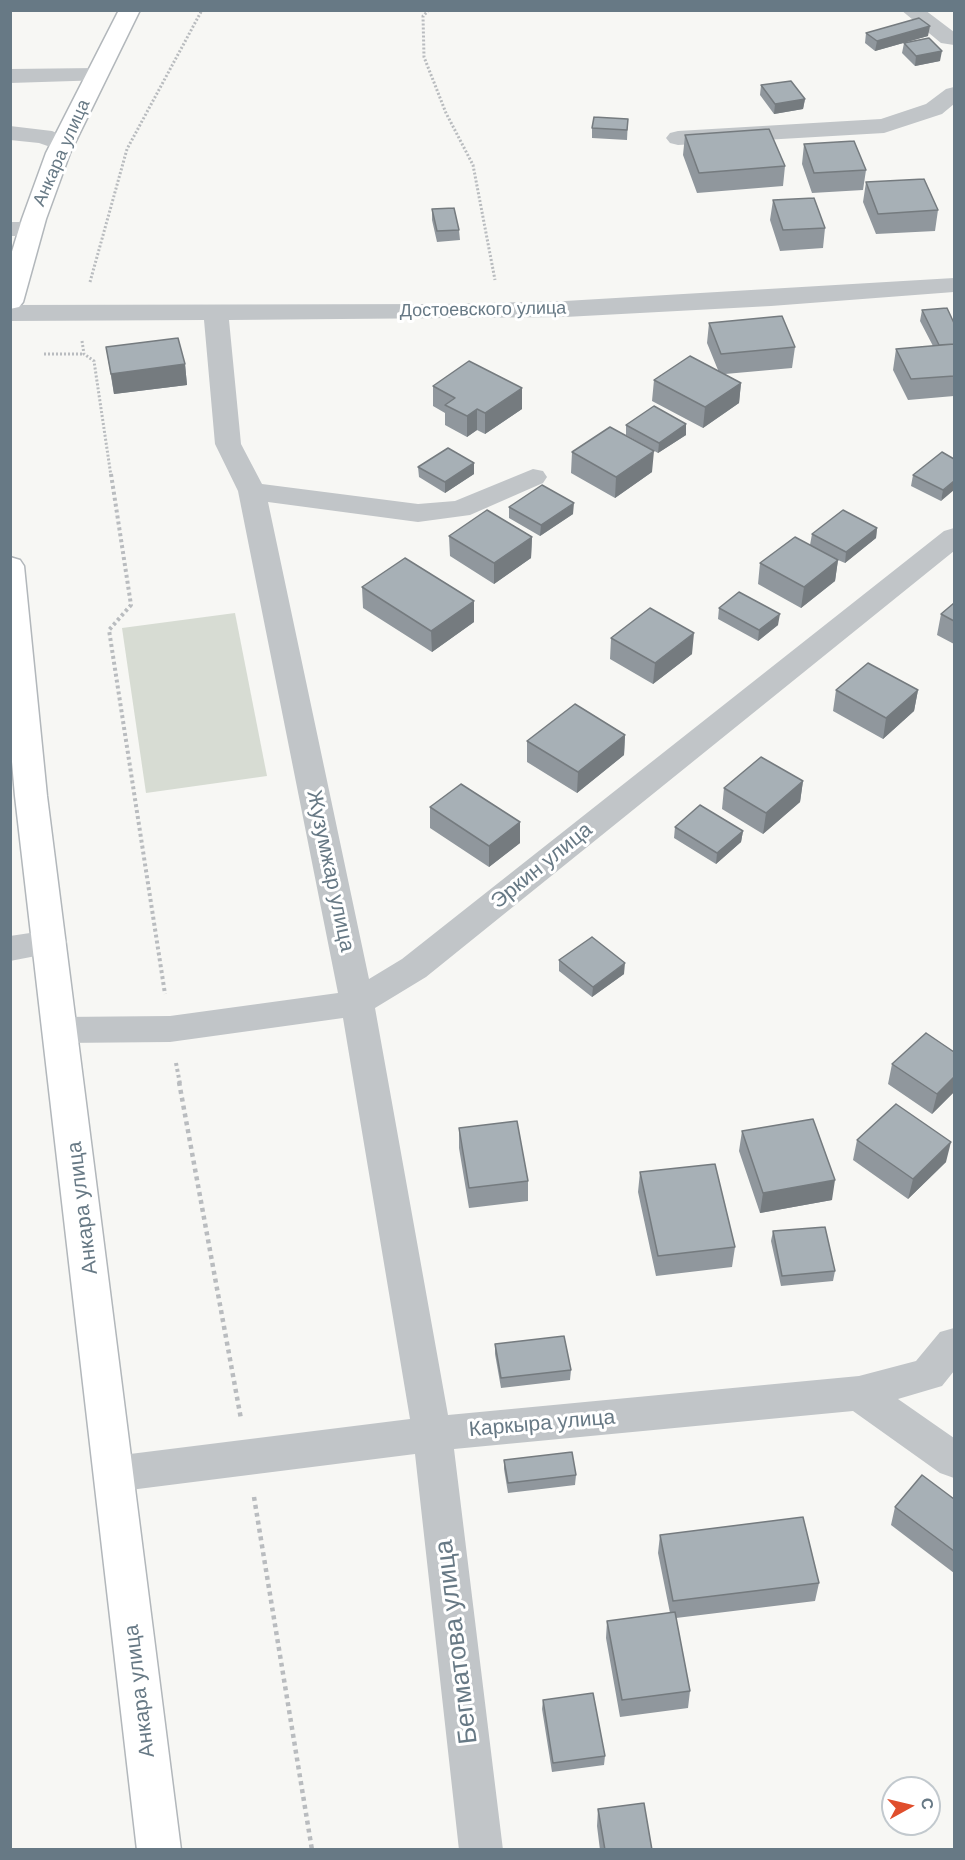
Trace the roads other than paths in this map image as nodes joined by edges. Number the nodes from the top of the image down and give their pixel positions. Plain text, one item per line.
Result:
1 (130, 10) edge
2 (911, 10) edge
3 (953, 40) edge
4 (98, 75) junction
5 (10, 76) edge
6 (954, 94) edge
7 (10, 133) edge
8 (678, 138) dead end
9 (62, 144) junction
10 (21, 229) edge
11 (954, 285) edge
12 (10, 302) edge
13 (10, 313) edge
14 (216, 313) junction
15 (533, 477) dead end
16 (252, 491) junction
17 (954, 537) edge
18 (10, 566) edge
19 (50, 942) junction
20 (10, 949) edge
21 (357, 1004) junction
22 (62, 1030) junction
23 (954, 1344) edge
24 (858, 1393) junction
25 (432, 1434) junction
26 (954, 1460) edge
27 (114, 1474) junction
28 (159, 1850) edge
29 (481, 1850) edge

1 - 4 main road, Анкара улица
2 - 3 street
4 - 5 street
4 - 9 main road, Анкара улица
6 - 8 street
7 - 9 street
9 - 10 main road, Анкара улица
10 - 12 main road, Анкара улица
11 - 14 street, Достоевского улица
13 - 14 street, Достоевского улица
14 - 16 street, Жузумжар улица
15 - 16 street
16 - 21 street, Жузумжар улица
17 - 21 street, Эркин улица
18 - 19 main road, Анкара улица
19 - 20 street
19 - 22 main road, Анкара улица
21 - 22 street, Эркин улица
21 - 25 street, Жузумжар улица
22 - 27 main road, Анкара улица
23 - 24 street, Каркыра улица
24 - 25 street, Каркыра улица
24 - 26 street
25 - 27 street, Каркыра улица
25 - 29 street, Бегматова улица
27 - 28 main road, Анкара улица

